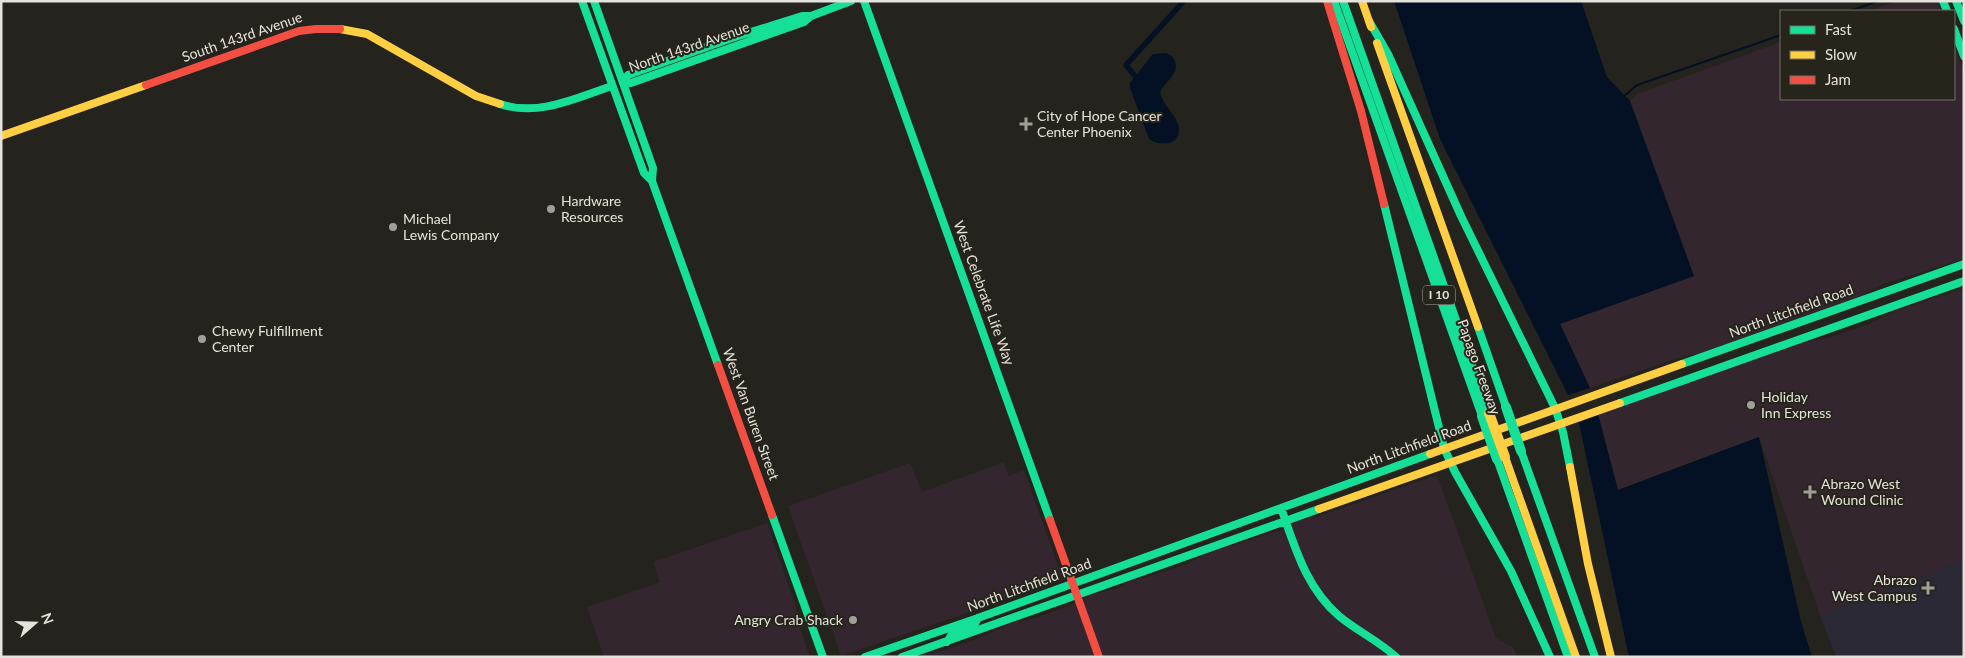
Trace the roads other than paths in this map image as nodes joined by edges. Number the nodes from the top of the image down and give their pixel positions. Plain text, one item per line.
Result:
1 (582, 1) edge
2 (594, 1) edge
3 (851, 1) edge
4 (864, 1) edge
5 (1327, 1) edge
6 (1334, 1) edge
7 (1343, 1) edge
8 (1362, 1) edge
9 (1956, 1) edge
10 (1369, 21) junction
11 (1964, 21) edge
12 (1955, 32) edge
13 (1964, 56) edge
14 (623, 82) junction
15 (612, 86) junction
16 (1386, 135) junction
17 (1, 136) edge
18 (652, 181) junction
19 (1964, 264) edge
20 (1964, 281) edge
21 (1555, 408) junction
22 (1561, 423) junction
23 (1444, 448) junction
24 (1501, 458) junction
25 (1450, 463) junction
26 (1281, 508) junction
27 (1286, 521) junction
28 (1073, 583) junction
29 (1077, 596) junction
30 (1012, 605) junction
31 (978, 618) junction
32 (987, 628) junction
33 (947, 642) junction
34 (823, 657) edge
35 (865, 657) edge
36 (902, 657) edge
37 (1099, 657) edge
38 (1396, 657) edge
39 (1550, 657) edge
40 (1568, 657) edge
41 (1576, 657) edge
42 (1595, 657) edge
43 (1611, 657) edge

1 - 15 main road, West Van Buren Street
2 - 14 main road, West Van Buren Street
3 - 14 main road, North 143rd Avenue
4 - 28 main road, West Celebrate Life Way
5 - 23 main road
6 - 16 main road, Papago Freeway / I 10
7 - 16 main road
8 - 10 main road, Papago Freeway / I 10
9 - 11 main road
10 - 21 main road
10 - 42 main road, Papago Freeway / I 10, bridge
12 - 13 main road
14 - 15 main road, North 143rd Avenue
14 - 18 main road, West Van Buren Street
15 - 17 main road, South 143rd Avenue
15 - 18 main road, West Van Buren Street
16 - 24 main road, Papago Freeway / I 10, bridge
18 - 34 main road, West Van Buren Street
19 - 21 main road, North Litchfield Road
20 - 22 main road, North Litchfield Road
21 - 22 main road
21 - 23 main road, North Litchfield Road
22 - 25 main road, North Litchfield Road
22 - 43 main road
23 - 25 main road
23 - 26 main road, North Litchfield Road
24 - 40 main road, Papago Freeway / I 10
24 - 41 main road
25 - 27 main road, North Litchfield Road
25 - 39 main road
26 - 27 main road
26 - 28 main road, North Litchfield Road
27 - 29 main road, North Litchfield Road
27 - 38 main road
28 - 29 main road, West Celebrate Life Way
28 - 30 main road, North Litchfield Road
29 - 32 main road, North Litchfield Road
29 - 37 main road, West Celebrate Life Way
30 - 31 main road, North Litchfield Road
30 - 32 main road
31 - 33 main road
31 - 35 main road, North Litchfield Road
32 - 33 main road, North Litchfield Road
33 - 36 main road, North Litchfield Road

